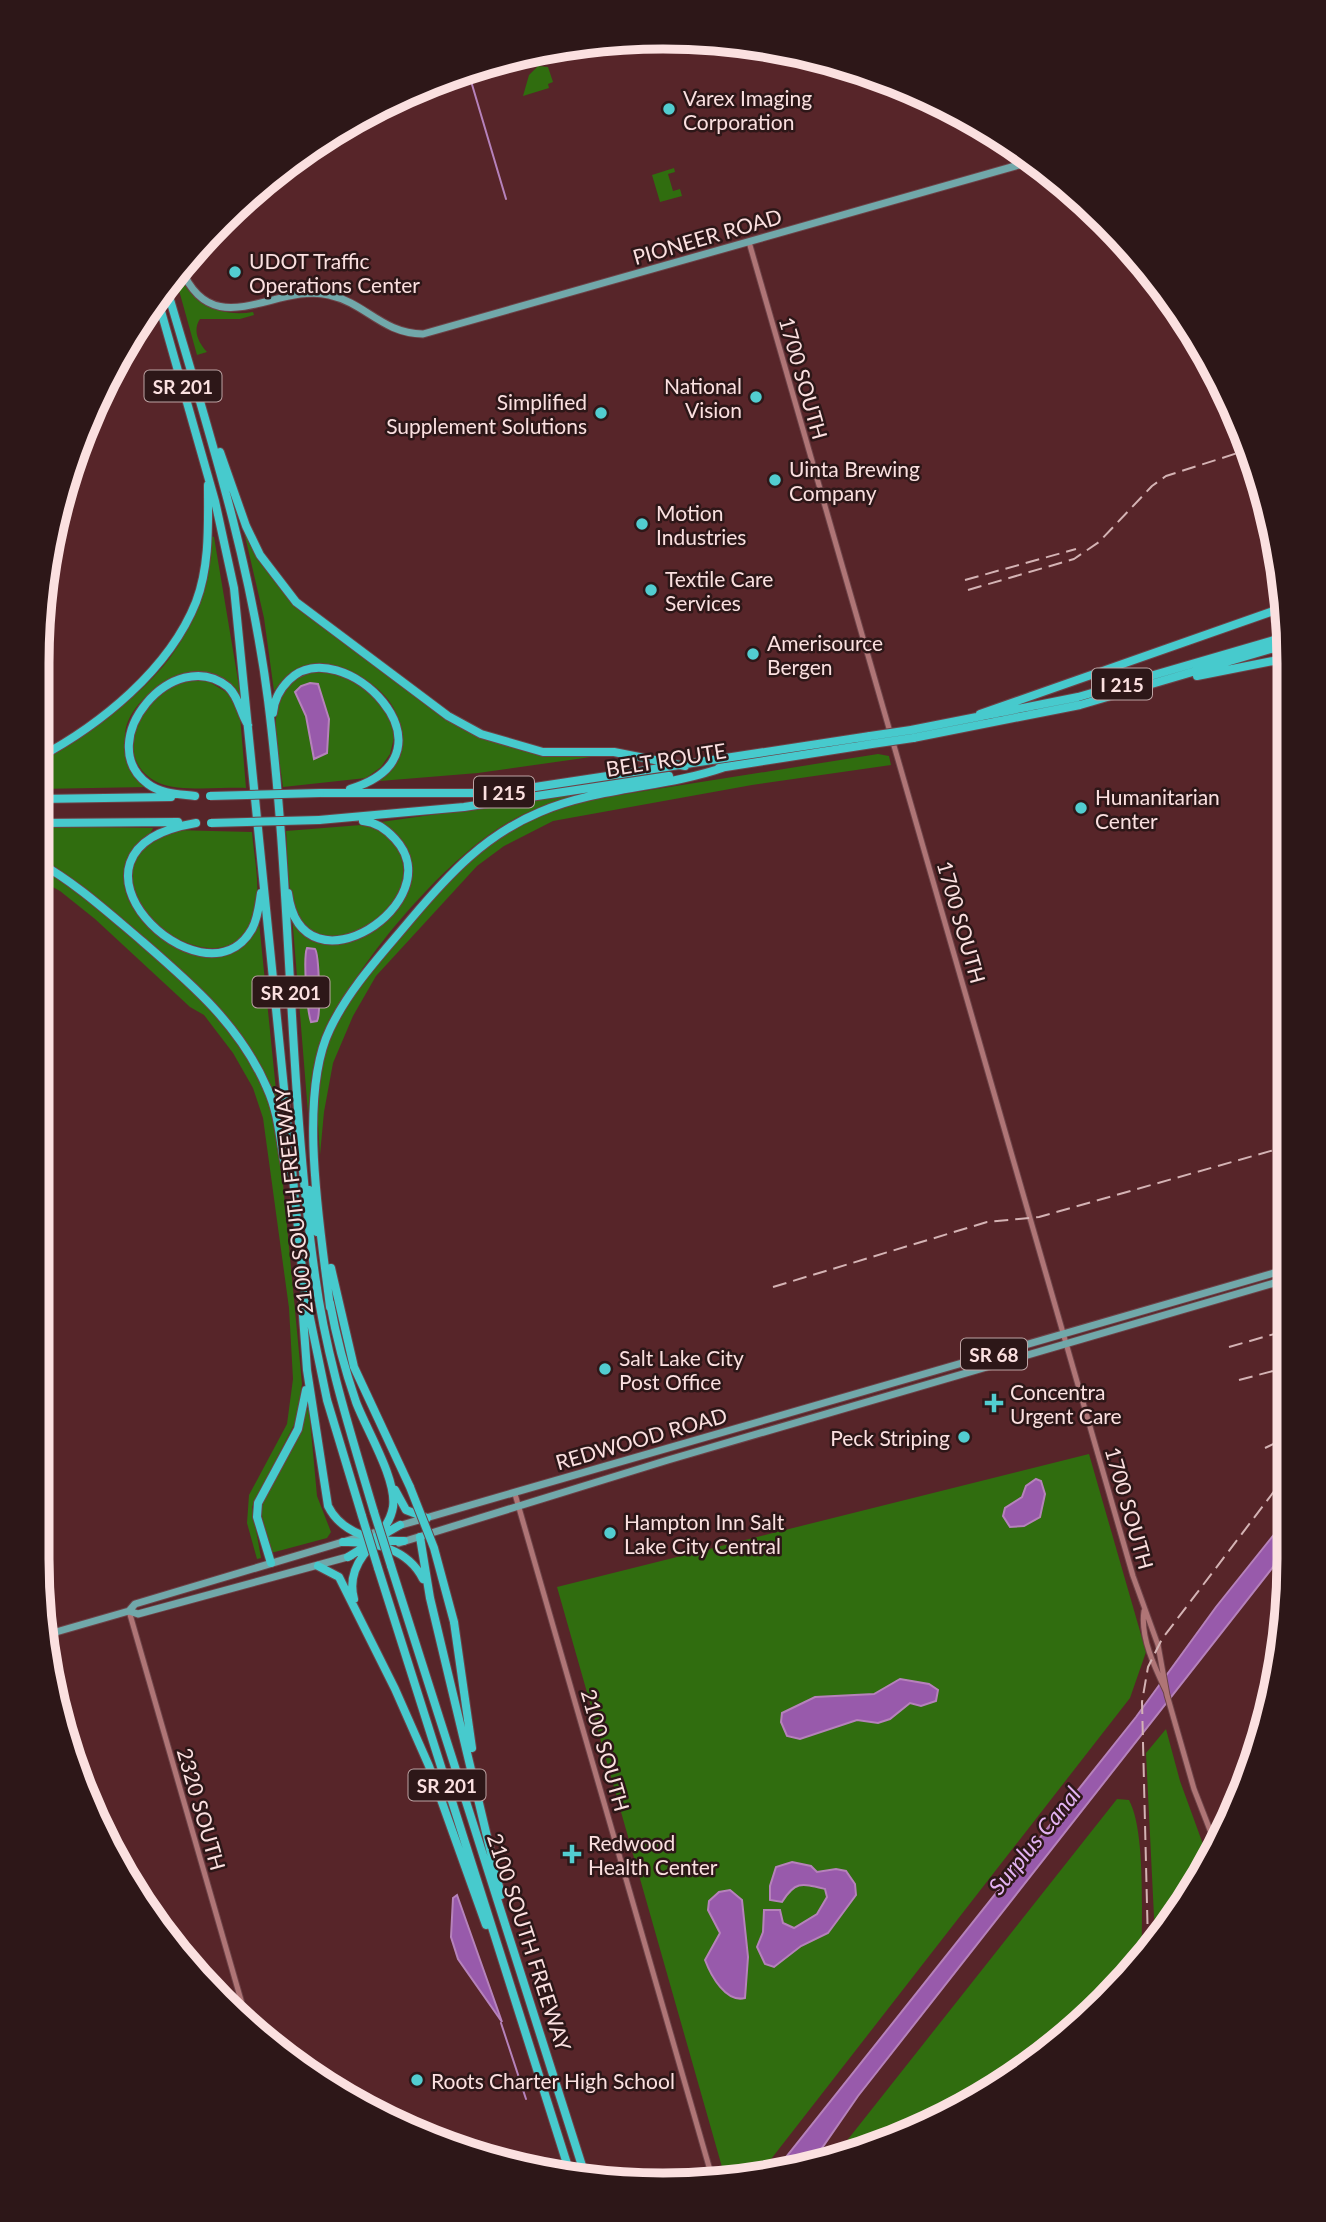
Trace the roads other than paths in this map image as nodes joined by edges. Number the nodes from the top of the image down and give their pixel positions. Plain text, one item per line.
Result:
1 (1021, 164) edge
2 (749, 242) junction
3 (186, 277) edge
4 (170, 297) edge
5 (161, 310) edge
6 (204, 411) junction
7 (208, 475) junction
8 (1275, 611) edge
9 (1276, 639) edge
10 (1277, 647) edge
11 (1277, 660) edge
12 (1156, 683) junction
13 (954, 723) junction
14 (250, 728) junction
15 (912, 734) junction
16 (871, 740) junction
17 (272, 741) junction
18 (49, 752) edge
19 (685, 766) junction
20 (725, 767) junction
21 (342, 792) junction
22 (195, 796) junction
23 (49, 799) edge
24 (278, 817) junction
25 (324, 819) junction
26 (49, 823) edge
27 (196, 823) junction
28 (49, 869) edge
29 (263, 878) junction
30 (303, 1166) junction
31 (293, 1202) junction
32 (320, 1203) junction
33 (298, 1247) junction
34 (1277, 1272) edge
35 (1277, 1282) edge
36 (330, 1307) junction
37 (1064, 1334) junction
38 (1067, 1344) junction
39 (307, 1370) junction
40 (385, 1472) junction
41 (515, 1494) junction
42 (519, 1507) junction
43 (427, 1518) junction
44 (400, 1525) junction
45 (383, 1530) junction
46 (420, 1537) junction
47 (404, 1541) junction
48 (343, 1542) joint
49 (371, 1542) junction
50 (385, 1547) junction
51 (348, 1557) joint
52 (271, 1563) junction
53 (318, 1566) junction
54 (430, 1598) junction
55 (129, 1611) junction
56 (1144, 1611) junction
57 (362, 1618) junction
58 (53, 1633) edge
59 (1167, 1695) junction
60 (477, 1789) junction
61 (1212, 1835) edge
62 (507, 1929) junction
63 (516, 2001) junction
64 (244, 2008) edge
65 (568, 2165) edge
66 (583, 2168) edge
67 (710, 2171) edge

1 - 2 main road, PIONEER ROAD
2 - 3 main road, PIONEER ROAD
2 - 37 street, 1700 SOUTH
4 - 6 highway, 2100 SOUTH FREEWAY / SR 201
5 - 7 highway, 2100 SOUTH FREEWAY / SR 201
6 - 17 highway, 2100 SOUTH FREEWAY / SR 201
6 - 19 highway
7 - 14 highway, 2100 SOUTH FREEWAY / SR 201
7 - 18 highway
8 - 13 highway
9 - 13 highway, BELT ROUTE / I 215
10 - 12 highway, BELT ROUTE / I 215
11 - 12 highway
12 - 15 highway, BELT ROUTE / I 215
13 - 15 highway, BELT ROUTE / I 215
14 - 22 highway
14 - 29 highway, 2100 SOUTH FREEWAY / SR 201
15 - 16 highway, BELT ROUTE / I 215, bridge
16 - 19 highway, BELT ROUTE / I 215
16 - 20 highway, BELT ROUTE / I 215
17 - 21 highway
17 - 24 highway, 2100 SOUTH FREEWAY / SR 201
19 - 21 highway, BELT ROUTE / I 215
20 - 25 highway, BELT ROUTE / I 215
20 - 32 highway
21 - 22 highway, BELT ROUTE / I 215, bridge
22 - 23 highway, BELT ROUTE / I 215
24 - 25 highway
24 - 30 highway, 2100 SOUTH FREEWAY / SR 201
25 - 27 highway, BELT ROUTE / I 215, bridge
26 - 27 highway, BELT ROUTE / I 215
27 - 29 highway
28 - 31 highway
29 - 31 highway, 2100 SOUTH FREEWAY / SR 201
30 - 36 highway
30 - 62 highway, 2100 SOUTH FREEWAY / SR 201, bridge
31 - 33 highway, 2100 SOUTH FREEWAY / SR 201
32 - 36 highway
32 - 60 highway, bridge
33 - 39 highway
33 - 63 highway, 2100 SOUTH FREEWAY / SR 201, bridge
34 - 37 main road, REDWOOD ROAD / SR 68
35 - 38 main road, REDWOOD ROAD / SR 68
36 - 40 highway
37 - 38 street, 1700 SOUTH
37 - 41 main road, REDWOOD ROAD / SR 68
38 - 42 main road, REDWOOD ROAD / SR 68
38 - 56 street, 1700 SOUTH
39 - 49 highway
39 - 52 highway
40 - 43 highway
40 - 45 highway
41 - 42 street, 2100 SOUTH
41 - 43 main road, REDWOOD ROAD / SR 68
42 - 46 main road, REDWOOD ROAD / SR 68
42 - 67 street, 2100 SOUTH
43 - 44 main road, REDWOOD ROAD / SR 68
44 - 45 main road, REDWOOD ROAD / SR 68
44 - 49 highway
45 - 49 highway
46 - 47 main road, REDWOOD ROAD / SR 68
46 - 54 highway
47 - 49 highway
47 - 50 main road, REDWOOD ROAD / SR 68
48 - 49 highway
48 - 52 main road
49 - 50 highway
49 - 51 highway
49 - 57 highway
50 - 54 highway
51 - 53 main road
52 - 55 main road
53 - 55 main road
53 - 57 highway
54 - 60 highway
55 - 58 main road
55 - 64 street, 2320 SOUTH
56 - 59 street, 1700 SOUTH
56 - 59 street, 1700 SOUTH
57 - 63 highway
59 - 61 street, 1700 SOUTH
60 - 62 highway
62 - 66 highway, 2100 SOUTH FREEWAY / SR 201
63 - 65 highway, 2100 SOUTH FREEWAY / SR 201

